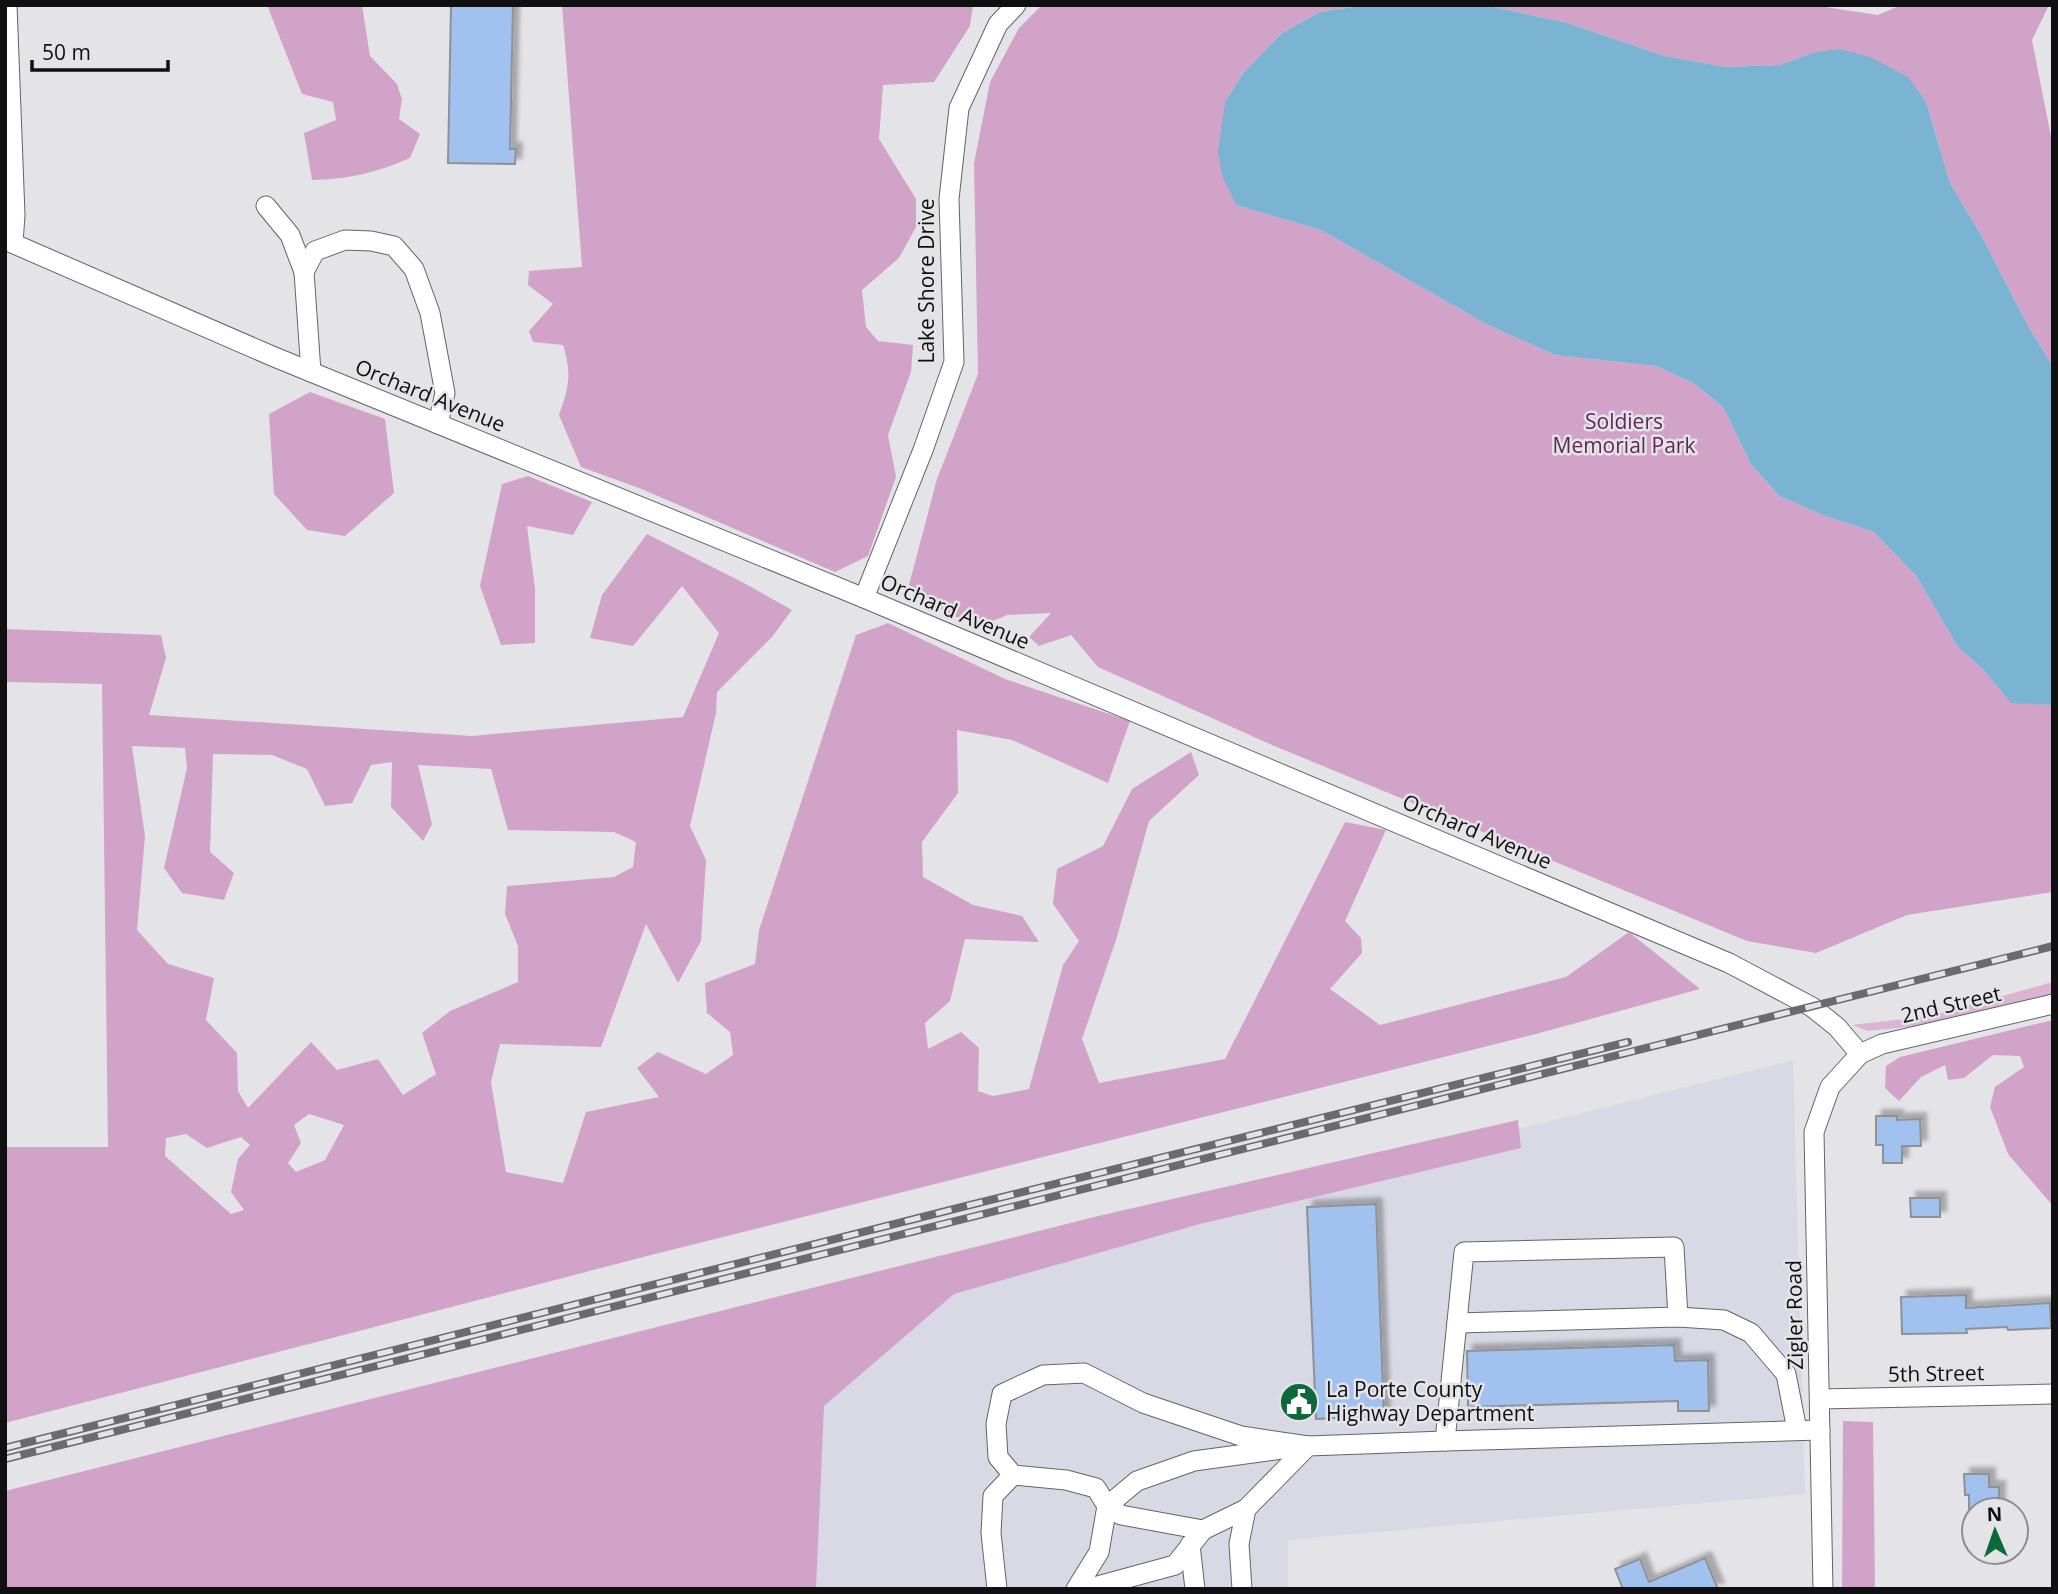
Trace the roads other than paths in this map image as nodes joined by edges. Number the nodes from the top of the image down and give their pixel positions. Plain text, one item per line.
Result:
1 (7, 5) edge
2 (1016, 5) edge
3 (266, 206) dead end
4 (9, 242) edge
5 (304, 272) junction
6 (311, 372) junction
7 (438, 424) junction
8 (864, 598) junction
9 (2053, 1004) edge
10 (1860, 1054) junction
11 (1678, 1317) junction
12 (1457, 1322) junction
13 (2053, 1394) edge
14 (1820, 1399) junction
15 (1797, 1430) junction
16 (1820, 1430) junction
17 (1445, 1441) junction
18 (1308, 1446) junction
19 (1013, 1475) junction
20 (1107, 1506) junction
21 (1246, 1509) junction
22 (1203, 1530) junction
23 (1191, 1545) junction
24 (997, 1589) edge
25 (1076, 1589) edge
26 (1087, 1589) edge
27 (1195, 1589) edge
28 (1242, 1589) edge
29 (1823, 1589) edge

1 - 4 street
2 - 8 street, Lake Shore Drive
3 - 5 street
4 - 6 street, Orchard Avenue
5 - 6 street
5 - 7 street
6 - 7 street, Orchard Avenue
7 - 8 street, Orchard Avenue
8 - 10 street, Orchard Avenue
9 - 10 street, 2nd Street
10 - 14 street, Zigler Road
11 - 12 street
11 - 12 street
11 - 15 street
12 - 17 street
13 - 14 street, 5th Street
14 - 16 street, Zigler Road
15 - 16 street
15 - 17 street
16 - 29 street, Zigler Road
17 - 18 street
18 - 19 street
18 - 20 street
18 - 21 street
19 - 20 street
19 - 24 street
20 - 22 street
20 - 25 street
21 - 22 street
21 - 28 street
22 - 23 street
23 - 26 street
23 - 27 street

